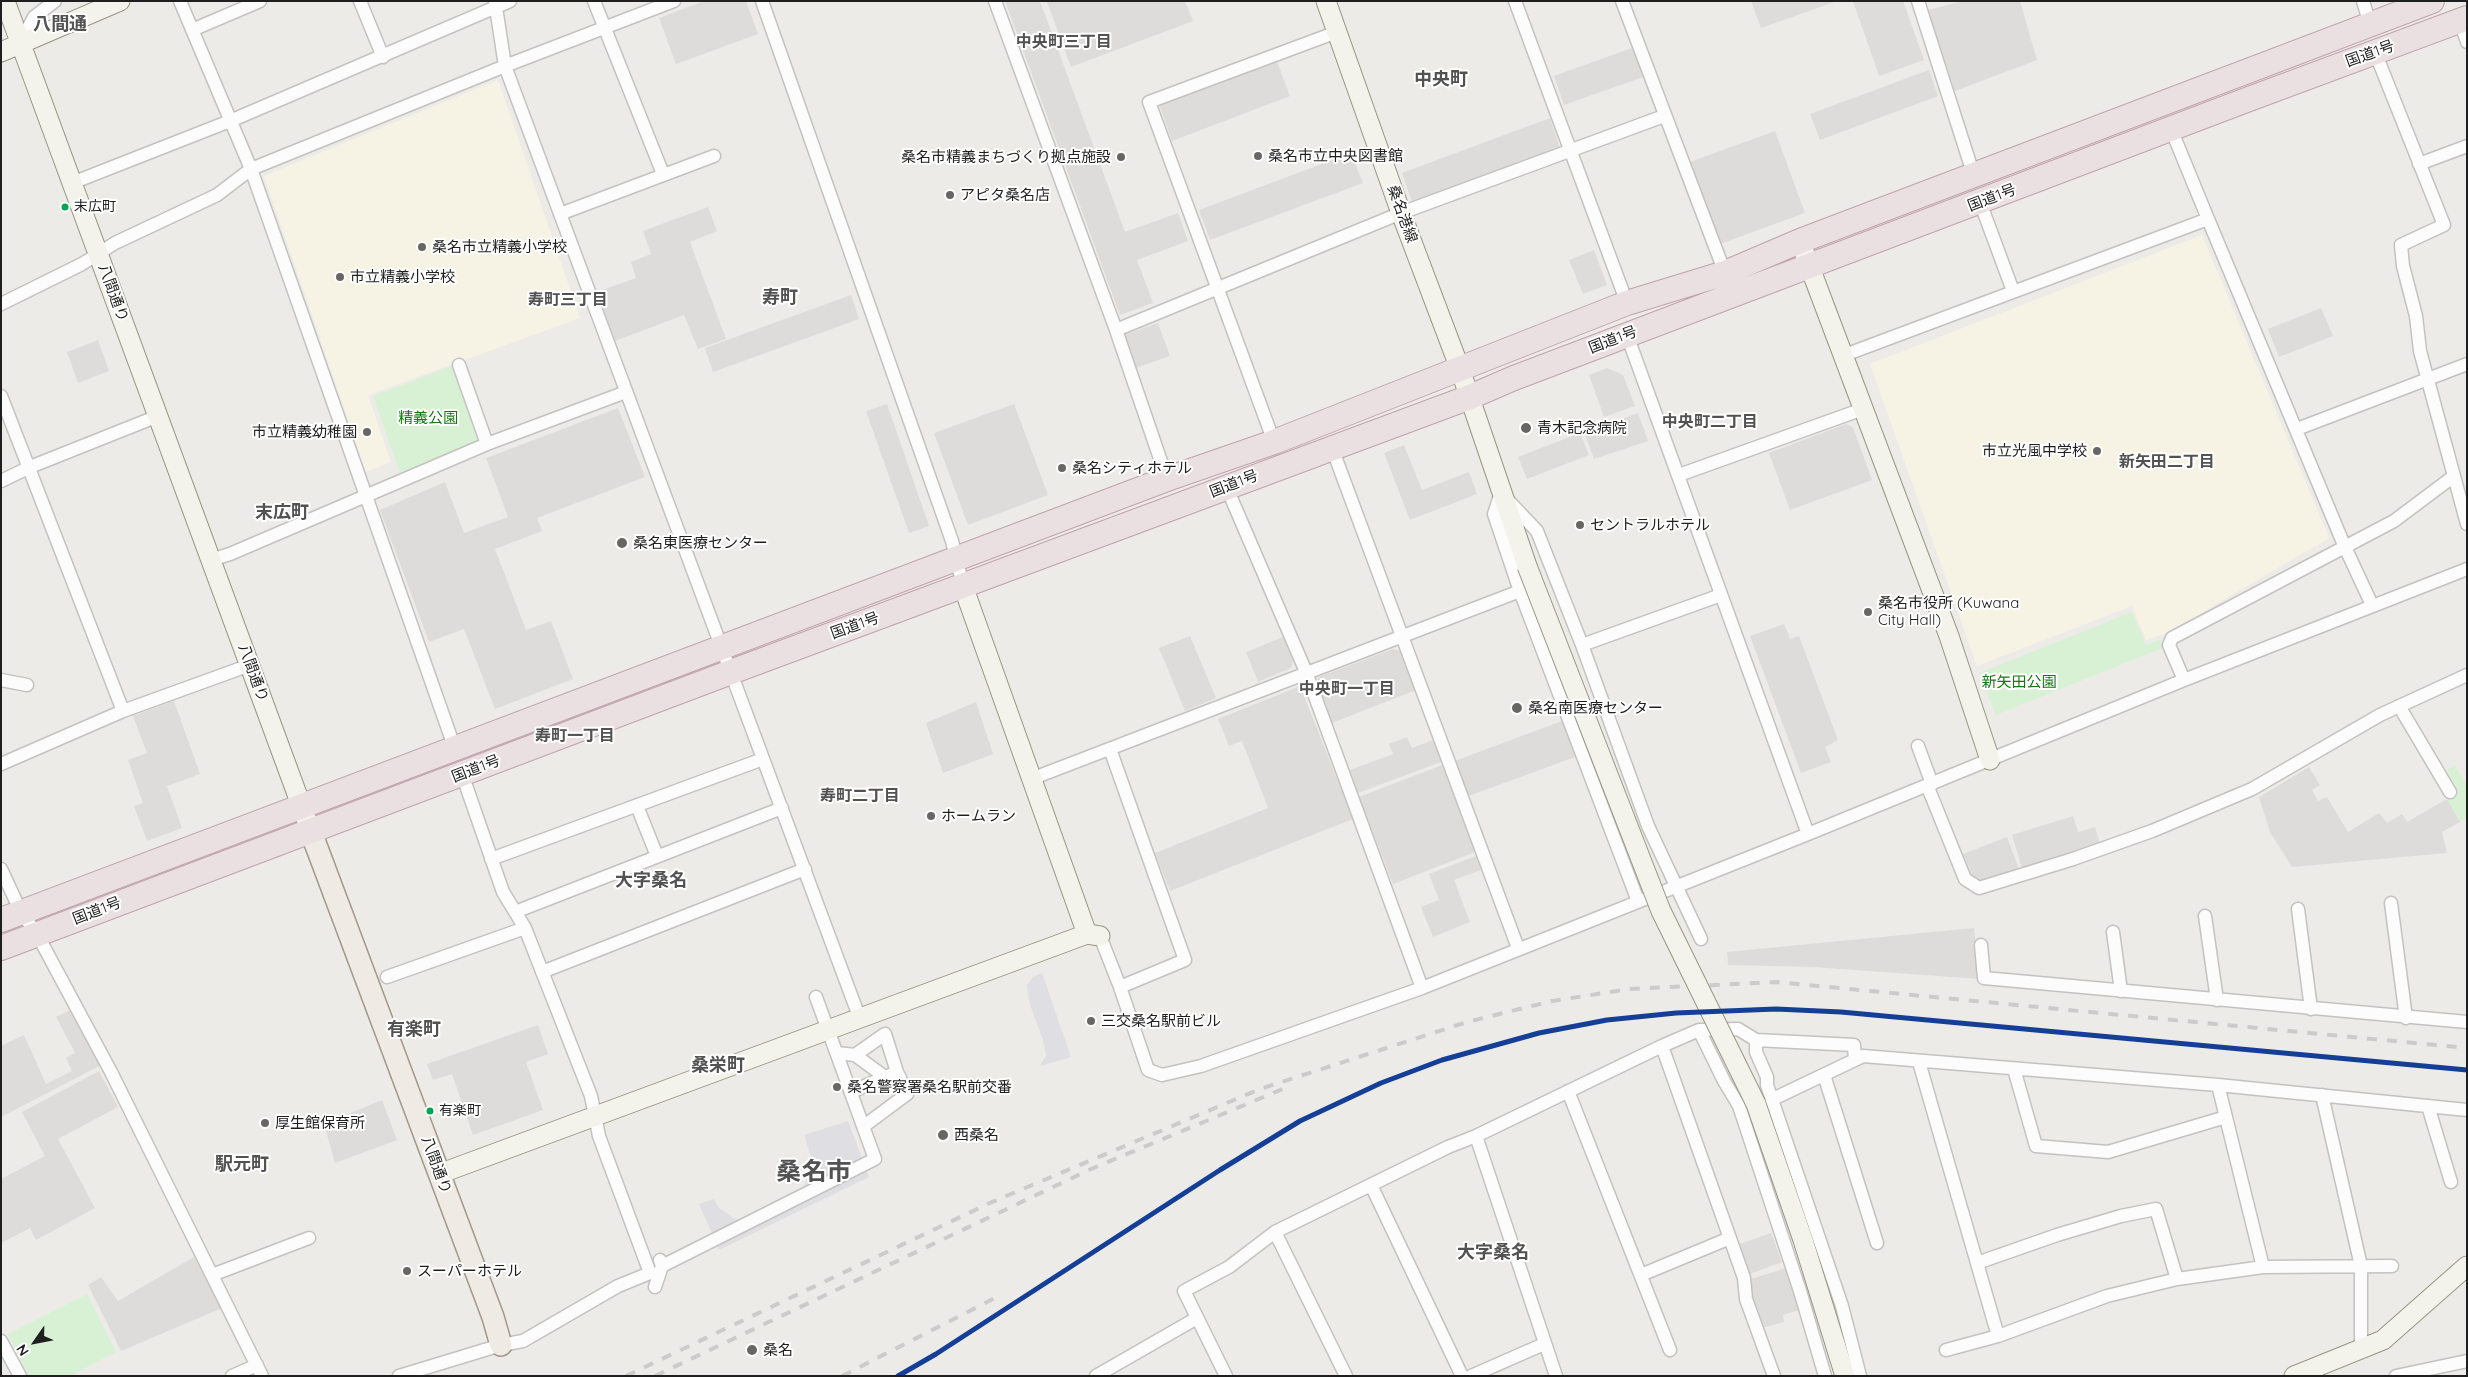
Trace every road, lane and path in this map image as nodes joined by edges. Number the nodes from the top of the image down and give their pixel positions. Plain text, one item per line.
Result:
1 (5, 1) edge
2 (55, 1) edge
3 (120, 1) edge
4 (180, 1) edge
5 (260, 1) edge
6 (360, 1) edge
7 (510, 1) edge
8 (594, 1) edge
9 (674, 1) edge
10 (762, 1) edge
11 (995, 1) edge
12 (1326, 1) edge
13 (1515, 1) edge
14 (1622, 1) edge
15 (1918, 1) edge
16 (2363, 1) edge
17 (2432, 1) edge
18 (495, 4) edge
19 (2370, 25) junction
20 (604, 27) junction
21 (2465, 27) edge
22 (192, 30) junction
23 (1337, 32) junction
24 (20, 44) junction
25 (1, 52) edge
26 (2375, 52) junction
27 (383, 57) junction
28 (506, 66) junction
29 (1664, 116) junction
30 (230, 121) junction
31 (2171, 129) junction
32 (2467, 146) edge
33 (1569, 151) junction
34 (714, 156) dead end
35 (2419, 164) junction
36 (250, 168) junction
37 (663, 174) junction
38 (1974, 176) junction
39 (72, 183) junction
40 (1980, 202) junction
41 (1401, 213) junction
42 (560, 214) junction
43 (2208, 219) junction
44 (1800, 241) junction
45 (98, 254) junction
46 (1809, 267) junction
47 (1725, 273) junction
48 (1216, 289) junction
49 (2013, 290) junction
50 (1627, 303) junction
51 (1, 304) edge
52 (1116, 330) junction
53 (1627, 335) junction
54 (1842, 356) junction
55 (2467, 364) edge
56 (459, 365) dead end
57 (1460, 369) junction
58 (2428, 379) junction
59 (626, 392) junction
60 (1, 396) edge
61 (1470, 397) junction
62 (1863, 409) junction
63 (158, 416) junction
64 (2297, 429) junction
65 (1274, 442) junction
66 (487, 444) junction
67 (1332, 448) junction
68 (30, 466) junction
69 (1679, 475) junction
70 (2454, 476) junction
71 (1167, 479) junction
72 (1, 481) edge
73 (1226, 486) junction
74 (1501, 493) junction
75 (365, 496) junction
76 (2467, 524) edge
77 (2344, 545) junction
78 (211, 560) junction
79 (956, 560) junction
80 (2467, 568) edge
81 (962, 586) junction
82 (1520, 591) junction
83 (1721, 595) junction
84 (2372, 605) junction
85 (1401, 636) junction
86 (1582, 646) junction
87 (722, 648) junction
88 (250, 665) junction
89 (731, 672) junction
90 (1306, 672) junction
91 (2467, 675) edge
92 (1, 680) edge
93 (2184, 680) junction
94 (27, 684) dead end
95 (2399, 706) junction
96 (124, 711) junction
97 (1918, 746) dead end
98 (455, 749) junction
99 (1110, 749) junction
100 (763, 759) junction
101 (1990, 760) junction
102 (1, 764) edge
103 (462, 774) junction
104 (1031, 779) junction
105 (1930, 784) junction
106 (2450, 792) dead end
107 (638, 806) junction
108 (302, 807) junction
109 (782, 808) junction
110 (311, 832) junction
111 (1808, 834) junction
112 (657, 856) junction
113 (491, 859) junction
114 (1, 869) edge
115 (806, 869) junction
116 (1676, 887) junction
117 (1638, 902) junction
118 (2391, 904) dead end
119 (2298, 909) dead end
120 (515, 912) junction
121 (11, 916) edge
122 (2205, 916) dead end
123 (525, 928) junction
124 (2113, 932) dead end
125 (37, 934) junction
126 (1093, 935) junction
127 (1701, 939) dead end
128 (1981, 945) dead end
129 (1, 948) edge
130 (1518, 948) junction
131 (542, 972) junction
132 (387, 977) dead end
133 (1120, 987) junction
134 (1422, 988) junction
135 (2120, 991) junction
136 (816, 997) dead end
137 (2217, 1000) junction
138 (2311, 1010) junction
139 (2406, 1018) junction
140 (860, 1019) junction
141 (2467, 1022) edge
142 (829, 1030) junction
143 (1699, 1030) junction
144 (1756, 1040) junction
145 (1662, 1046) junction
146 (837, 1053) junction
147 (855, 1055) junction
148 (1856, 1060) junction
149 (1919, 1062) junction
150 (2014, 1069) junction
151 (897, 1072) junction
152 (1824, 1075) junction
153 (884, 1076) junction
154 (2218, 1085) junction
155 (1568, 1091) junction
156 (851, 1092) junction
157 (907, 1094) junction
158 (2322, 1096) junction
159 (1764, 1102) junction
160 (2428, 1106) junction
161 (2467, 1110) edge
162 (594, 1116) junction
163 (2226, 1117) junction
164 (864, 1126) junction
165 (1476, 1136) junction
166 (439, 1174) junction
167 (2451, 1182) dead end
168 (1371, 1185) junction
169 (1275, 1232) junction
170 (309, 1238) dead end
171 (1730, 1238) junction
172 (1877, 1242) dead end
173 (1977, 1263) junction
174 (2361, 1266) junction
175 (2392, 1266) dead end
176 (2467, 1266) edge
177 (2263, 1267) junction
178 (1641, 1275) junction
179 (212, 1276) junction
180 (2176, 1279) junction
181 (654, 1287) dead end
182 (1197, 1318) junction
183 (1998, 1336) junction
184 (1, 1341) edge
185 (1544, 1344) junction
186 (501, 1345) junction
187 (1670, 1350) dead end
188 (1946, 1350) dead end
189 (2361, 1350) junction
190 (2467, 1361) edge
191 (260, 1370) edge
192 (20, 1376) edge
193 (232, 1376) edge
194 (399, 1376) edge
195 (1096, 1376) edge
196 (1226, 1376) edge
197 (1346, 1376) edge
198 (1462, 1376) edge
199 (1471, 1376) edge
200 (1556, 1376) edge
201 (1774, 1376) edge
202 (1825, 1376) edge
203 (1845, 1376) edge
204 (1860, 1376) edge
205 (2294, 1376) edge
206 (2396, 1376) edge

1 - 24 street, 八間通り
2 - 24 street
3 - 24 street
4 - 22 street
5 - 22 street
6 - 27 street
7 - 18 street
8 - 20 street
9 - 20 street
10 - 79 street
11 - 52 street
12 - 23 street, 桑名港線
13 - 33 street
14 - 29 street
15 - 38 street
16 - 19 street
17 - 19 highway, 国道1号
18 - 27 street
18 - 28 street
19 - 38 highway, 国道1号
20 - 28 street
20 - 37 street
21 - 26 highway, 国道1号
22 - 30 street
23 - 41 street, 桑名港線
23 - 48 street
24 - 25 street
24 - 39 street, 八間通り
26 - 31 highway, 国道1号
26 - 35 street
27 - 30 street
28 - 36 street
28 - 42 street
29 - 33 street
29 - 47 street
30 - 36 street
30 - 39 street
31 - 40 highway, 国道1号
31 - 43 street
32 - 35 street
33 - 41 street
33 - 50 street
34 - 37 street
35 - 58 street
36 - 45 street
36 - 75 street
37 - 42 street
38 - 44 highway, 国道1号
39 - 45 street, 八間通り
40 - 46 highway, 国道1号
40 - 49 street
41 - 48 street
41 - 57 street, 桑名港線
42 - 59 street
43 - 49 street
43 - 64 street
44 - 46 street
44 - 47 highway, 国道1号
45 - 51 street
45 - 63 street, 八間通り
46 - 53 highway, 国道1号
46 - 54 street
47 - 50 highway, 国道1号
48 - 52 street
48 - 65 street
49 - 54 street
50 - 57 highway, 国道1号
52 - 71 street
53 - 61 highway, 国道1号
53 - 69 street
54 - 62 street
55 - 58 street
56 - 66 street
57 - 61 street, 桑名港線
57 - 65 highway, 国道1号
58 - 64 street
58 - 70 street
59 - 66 street
59 - 87 street
60 - 68 street
61 - 67 highway, 国道1号
61 - 74 street, 桑名港線
62 - 69 street
62 - 101 street
63 - 68 street
63 - 78 street, 八間通り
64 - 77 street
65 - 71 highway, 国道1号
66 - 75 street
67 - 73 highway, 国道1号
67 - 85 street
68 - 72 street
68 - 96 street
69 - 83 street
70 - 76 street
70 - 77 street
71 - 79 highway, 国道1号
73 - 81 highway, 国道1号
73 - 90 street
74 - 82 street
74 - 86 street
74 - 159 street, 桑名港線, bridge
75 - 78 street
75 - 98 street
77 - 84 street
77 - 93 street
78 - 88 street, 八間通り
79 - 81 street
79 - 87 highway, 国道1号
80 - 84 street
81 - 89 highway, 国道1号
81 - 104 street
82 - 85 street
82 - 117 street
83 - 86 street
83 - 111 street
84 - 93 street
85 - 90 street
85 - 130 street
86 - 116 street
87 - 89 street
87 - 98 highway, 国道1号
88 - 96 street
88 - 108 street, 八間通り
89 - 100 street
89 - 103 highway, 国道1号
90 - 99 street
90 - 134 street
91 - 95 street
92 - 94 street
93 - 101 street
95 - 105 street
95 - 106 street
96 - 102 street
97 - 105 street
98 - 108 highway, 国道1号
99 - 104 street
99 - 133 street
100 - 107 street
100 - 109 street
101 - 105 street
103 - 110 highway, 国道1号
103 - 113 street
104 - 126 street
105 - 111 street
107 - 112 street
107 - 113 street
108 - 110 street, 八間通り
108 - 121 highway, 国道1号
109 - 112 street
109 - 115 street
110 - 125 highway, 国道1号
110 - 166 main road, 八間通り
111 - 116 street
112 - 120 street
113 - 120 street
114 - 121 street
115 - 131 street
115 - 140 street
116 - 117 street
116 - 127 street
117 - 130 street
118 - 139 street
119 - 138 street
120 - 123 street
121 - 125 street
122 - 137 street
123 - 131 street
123 - 132 street
124 - 135 street
125 - 129 highway, 国道1号
125 - 179 street
126 - 133 street
126 - 140 street
128 - 135 street
130 - 134 street
131 - 162 street
133 - 134 street
135 - 137 street
136 - 142 street
137 - 138 street
138 - 139 street
139 - 141 street
140 - 142 street
142 - 146 street
142 - 162 street
143 - 144 street
143 - 145 street
143 - 202 street
144 - 148 street
144 - 159 street
145 - 155 street
145 - 171 street
146 - 147 street
146 - 156 street
147 - 151 street
147 - 153 street
148 - 149 street
148 - 152 street
149 - 150 street
149 - 173 street
150 - 154 street
150 - 163 street
151 - 153 street
151 - 157 street
152 - 159 street
152 - 172 street
153 - 156 street
153 - 157 street
154 - 158 street
154 - 163 street
155 - 165 street
155 - 178 street
156 - 164 street
157 - 164 street
158 - 160 street
158 - 174 street
159 - 203 street, 桑名港線
159 - 204 street
160 - 161 street
160 - 167 street
162 - 166 street
162 - 186 street
163 - 177 street
164 - 181 street
165 - 168 street
165 - 185 street
166 - 186 main road, 八間通り
168 - 169 street
168 - 198 street
169 - 182 street
169 - 197 street
170 - 179 street
171 - 178 street
171 - 201 street
173 - 180 street
173 - 183 street
174 - 175 street
174 - 177 street
174 - 189 street
176 - 189 street
177 - 180 street
178 - 187 street
179 - 191 street
180 - 183 street
182 - 195 street
182 - 196 street
183 - 188 street
184 - 192 street
185 - 199 street
185 - 200 street
186 - 194 street
189 - 205 street
190 - 206 street
191 - 193 street

